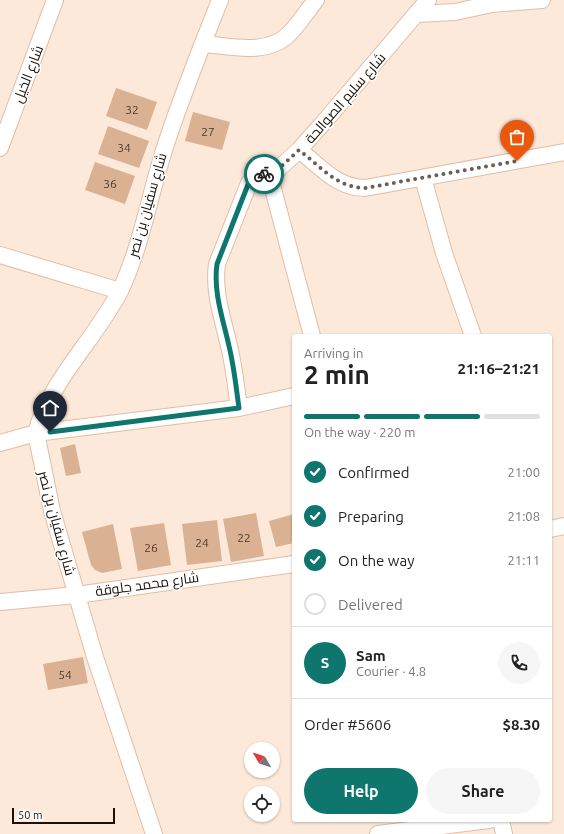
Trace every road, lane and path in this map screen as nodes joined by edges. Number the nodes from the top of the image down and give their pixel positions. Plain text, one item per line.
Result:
1 (55, 0) edge
2 (220, 0) edge
3 (316, 0) edge
4 (428, 0) edge
5 (542, 0) edge
6 (485, 2) edge
7 (417, 14) junction
8 (203, 44) junction
9 (0, 148) edge
10 (299, 150) junction
11 (564, 152) edge
12 (274, 173) junction
13 (423, 178) junction
14 (0, 255) edge
15 (120, 291) junction
16 (311, 334) edge
17 (472, 334) edge
18 (292, 396) edge
19 (239, 408) junction
20 (36, 434) junction
21 (0, 443) edge
22 (564, 526) edge
23 (552, 529) edge
24 (292, 564) edge
25 (77, 595) junction
26 (0, 602) edge
27 (472, 822) edge
28 (501, 822) edge
29 (154, 834) edge
30 (378, 834) edge
31 (504, 834) edge

1 - 9 street, شارع الخيل
2 - 8 street, شارع سفيان بن نصر
3 - 8 street
4 - 7 street, شارع سليم الصوالحة
5 - 6 street
6 - 7 street
7 - 10 street, شارع سليم الصوالحة
8 - 15 street, شارع سفيان بن نصر
10 - 12 street, شارع سليم الصوالحة
10 - 13 street
11 - 13 street
12 - 16 street
12 - 19 street
13 - 17 street
14 - 15 street
15 - 20 street, شارع سفيان بن نصر
18 - 19 street
19 - 20 street
20 - 21 street
20 - 25 street, شارع سفيان بن نصر
22 - 23 street
24 - 25 street, شارع محمد جلوقة
25 - 26 street, شارع محمد جلوقة
25 - 29 street, شارع سفيان بن نصر
27 - 30 street
28 - 31 street

